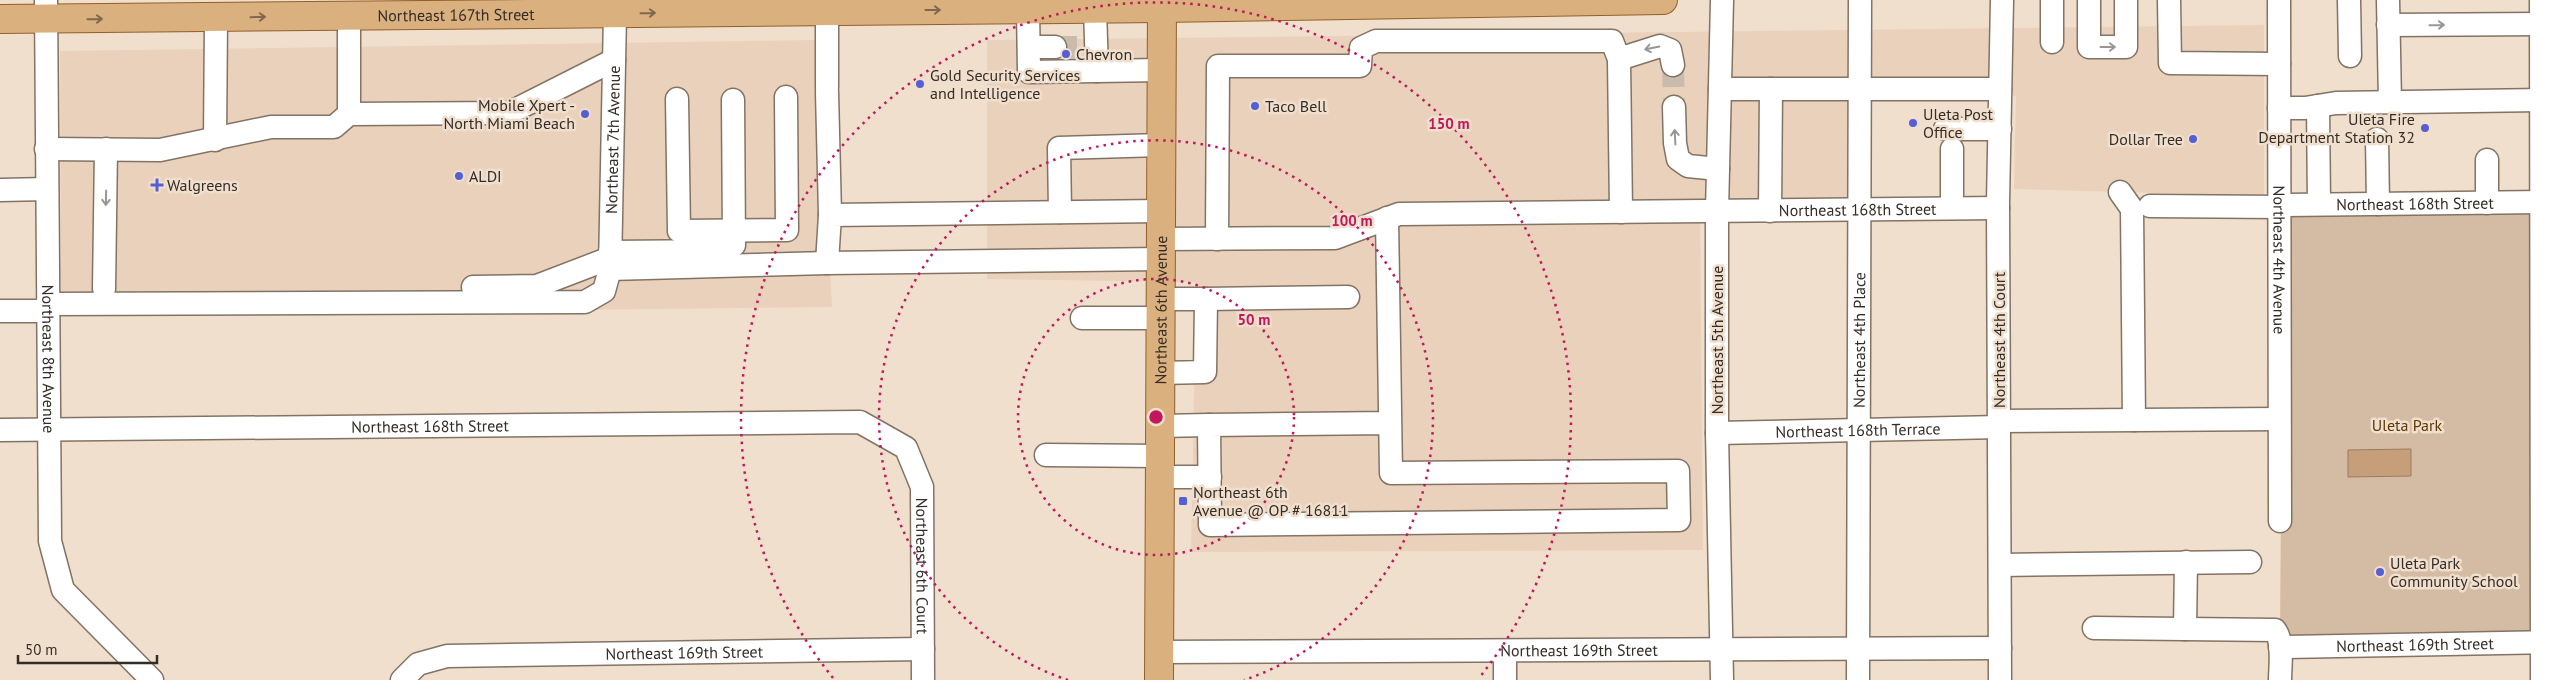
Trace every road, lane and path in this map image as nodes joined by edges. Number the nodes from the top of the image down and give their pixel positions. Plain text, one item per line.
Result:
1 (1658, 0) edge
2 (1663, 0) edge
3 (1722, 0) edge
4 (1860, 0) edge
5 (2002, 0) edge
6 (2052, 0) edge
7 (2089, 0) edge
8 (2126, 0) edge
9 (2170, 0) edge
10 (2278, 0) edge
11 (2349, 0) edge
12 (2388, 0) edge
13 (2541, 0) edge
14 (1162, 4) edge
15 (575, 7) edge
16 (619, 7) edge
17 (1028, 9) junction
18 (1095, 9) junction
19 (46, 10) edge
20 (827, 11) junction
21 (349, 16) junction
22 (216, 18) junction
23 (0, 19) edge
24 (2541, 24) junction
25 (2388, 25) junction
26 (2052, 42) dead end
27 (1029, 55) junction
28 (1055, 55) tunnel mouth
29 (2350, 56) dead end
30 (1092, 57) junction
31 (1619, 59) junction
32 (614, 60) junction
33 (2279, 64) junction
34 (1673, 65) tunnel mouth
35 (1162, 70) junction
36 (1720, 88) junction
37 (1771, 89) junction
38 (1860, 89) junction
39 (2000, 89) junction
40 (786, 97) dead end
41 (677, 99) dead end
42 (733, 100) dead end
43 (2390, 102) junction
44 (2318, 106) junction
45 (2544, 106) edge
46 (1674, 107) tunnel mouth
47 (2279, 108) junction
48 (349, 114) junction
49 (2000, 129) junction
50 (2378, 139) dead end
51 (215, 140) junction
52 (1161, 145) junction
53 (106, 149) junction
54 (46, 150) junction
55 (2488, 160) dead end
56 (1718, 169) junction
57 (47, 189) junction
58 (0, 190) edge
59 (2120, 192) dead end
60 (2546, 202) edge
61 (2487, 203) junction
62 (2319, 204) junction
63 (2378, 204) junction
64 (2150, 206) dead end
65 (2280, 206) junction
66 (1952, 208) junction
67 (1998, 208) junction
68 (1859, 209) junction
69 (1770, 210) junction
70 (1161, 211) junction
71 (1060, 212) junction
72 (1621, 212) junction
73 (1717, 212) junction
74 (830, 215) junction
75 (1387, 218) junction
76 (1217, 238) junction
77 (734, 241) junction
78 (1161, 249) junction
79 (828, 257) junction
80 (610, 261) junction
81 (104, 289) junction
82 (1348, 296) dead end
83 (1206, 299) junction
84 (47, 301) junction
85 (1161, 308) junction
86 (0, 311) edge
87 (1082, 318) dead end
88 (1160, 372) junction
89 (2279, 419) junction
90 (2134, 420) junction
91 (860, 422) joint
92 (1390, 423) junction
93 (2000, 424) junction
94 (2545, 424) edge
95 (1209, 425) junction
96 (1160, 426) junction
97 (48, 428) junction
98 (1860, 429) junction
99 (0, 430) edge
100 (1717, 433) junction
101 (1046, 455) dead end
102 (1160, 466) junction
103 (1210, 477) junction
104 (2280, 521) dead end
105 (2186, 562) junction
106 (2250, 562) dead end
107 (2000, 565) junction
108 (2094, 628) dead end
109 (2185, 629) junction
110 (2546, 642) edge
111 (2280, 647) junction
112 (2000, 648) junction
113 (923, 649) junction
114 (1722, 650) junction
115 (1858, 650) junction
116 (1505, 651) junction
117 (1159, 652) junction
118 (152, 680) edge
119 (402, 680) edge
120 (923, 680) edge
121 (1159, 680) edge
122 (1505, 680) edge
123 (1722, 680) edge
124 (1858, 680) edge
125 (2000, 680) edge
126 (2280, 680) edge
127 (2542, 680) edge

1 - 2 main road, Northeast 167th Street
1 - 14 main road, Northeast 167th Street
3 - 36 street, Northeast 5th Avenue
4 - 38 street, Northeast 4th Place
5 - 39 street, Northeast 4th Court
6 - 26 street
7 -> 8 street
9 - 33 street
10 - 33 street, Northeast 4th Avenue
11 - 29 street
12 - 25 street
13 - 24 street
14 - 18 main road, Northeast 167th Street
14 - 35 main road, Northeast 6th Avenue
15 - 16 main road, Northeast 167th Street
15 - 21 main road, Northeast 167th Street
16 -> 20 main road, Northeast 167th Street
16 - 32 street, Northeast 7th Avenue
17 - 18 main road, Northeast 167th Street
20 -> 17 main road, Northeast 167th Street
17 - 27 street
18 - 30 street
19 -> 22 main road, Northeast 167th Street
19 - 23 main road, Northeast 167th Street
19 - 54 street, Northeast 8th Avenue
20 - 74 street
22 -> 21 main road, Northeast 167th Street
21 - 48 street
22 - 51 street
25 -> 24 street
24 - 45 street
25 - 43 street
27 - 28 street
27 - 30 street
30 - 35 street
34 -> 31 street
31 - 72 street
31 - 76 street
32 - 48 street
32 - 80 street, Northeast 7th Avenue
33 - 47 street, Northeast 4th Avenue
35 - 52 main road, Northeast 6th Avenue
36 - 37 street
36 - 56 street, Northeast 5th Avenue
37 - 38 street
37 - 69 street
38 - 39 street
38 - 68 street, Northeast 4th Place
39 - 49 street, Northeast 4th Court
40 - 77 street
41 - 77 street
42 - 77 street
43 - 44 street
43 - 45 street
44 - 47 street
44 - 62 street
45 - 60 street
56 -> 46 street
47 - 65 street, Northeast 4th Avenue
48 - 51 street
49 - 66 street
49 - 67 street, Northeast 4th Court
50 - 63 street
51 - 53 street
52 - 70 main road, Northeast 6th Avenue
52 - 71 street
53 - 54 street
53 -> 81 street
54 - 57 street, Northeast 8th Avenue
55 - 61 street
56 - 73 street, Northeast 5th Avenue
57 - 58 street
57 - 84 street, Northeast 8th Avenue
59 - 90 street
60 - 61 street, Northeast 168th Street
60 - 94 street
61 - 63 street, Northeast 168th Street
62 - 63 street, Northeast 168th Street
62 - 65 street, Northeast 168th Street
64 - 65 street, Northeast 168th Street
65 - 89 street, Northeast 4th Avenue
66 - 67 street, Northeast 168th Street
66 - 68 street, Northeast 168th Street
67 - 93 street, Northeast 4th Court
68 - 69 street, Northeast 168th Street
68 - 98 street, Northeast 4th Place
69 - 73 street, Northeast 168th Street
70 - 71 street
70 - 78 main road, Northeast 6th Avenue
71 - 74 street
72 - 73 street, Northeast 168th Street
72 - 75 street, Northeast 168th Street
73 - 100 street, Northeast 5th Avenue
74 - 79 street
75 - 76 street, Northeast 168th Street
75 - 92 street
76 - 78 street, Northeast 168th Street
77 - 79 street
77 - 80 street
78 - 79 street, Northeast 168th Street
78 - 85 main road, Northeast 6th Avenue
79 - 80 street
80 - 81 street
80 - 84 street, Northeast 7th Avenue
81 - 84 street
82 - 83 street
83 - 85 street
83 - 88 street
84 - 86 street
84 - 97 street, Northeast 8th Avenue
85 - 87 street
85 - 88 main road, Northeast 6th Avenue
88 - 96 main road, Northeast 6th Avenue
89 - 90 street, Northeast 168th Terrace
89 - 104 street, Northeast 4th Avenue
90 - 93 street, Northeast 168th Terrace
91 - 97 street, Northeast 168th Street
91 - 113 street, Northeast 6th Court
92 - 95 street
92 - 103 street
93 - 98 street, Northeast 168th Terrace
93 - 107 street, Northeast 4th Court
94 - 110 street
95 - 96 street
95 - 103 street
96 - 102 main road, Northeast 6th Avenue
97 - 99 street, Northeast 168th Street
97 - 118 street, Northeast 8th Avenue
98 - 100 street, Northeast 168th Terrace
98 - 115 street, Northeast 4th Place
100 - 114 street, Northeast 5th Avenue
101 - 102 street
102 - 103 street
102 - 117 main road, Northeast 6th Avenue
105 - 106 street
105 - 107 street
105 - 109 street
107 - 112 street, Northeast 4th Court
108 - 109 street
109 - 111 street
110 - 111 street, Northeast 169th Street
110 - 127 street
111 - 126 street
112 - 115 street, Northeast 169th Street
112 - 125 street, Northeast 4th Court
113 - 119 street, Northeast 169th Street
113 - 120 street, Northeast 6th Court
114 - 115 street, Northeast 169th Street
114 - 116 street, Northeast 169th Street
114 - 123 street, Northeast 5th Avenue
115 - 124 street, Northeast 4th Place
116 - 117 street, Northeast 169th Street
116 - 122 street
117 - 121 main road, Northeast 6th Avenue

